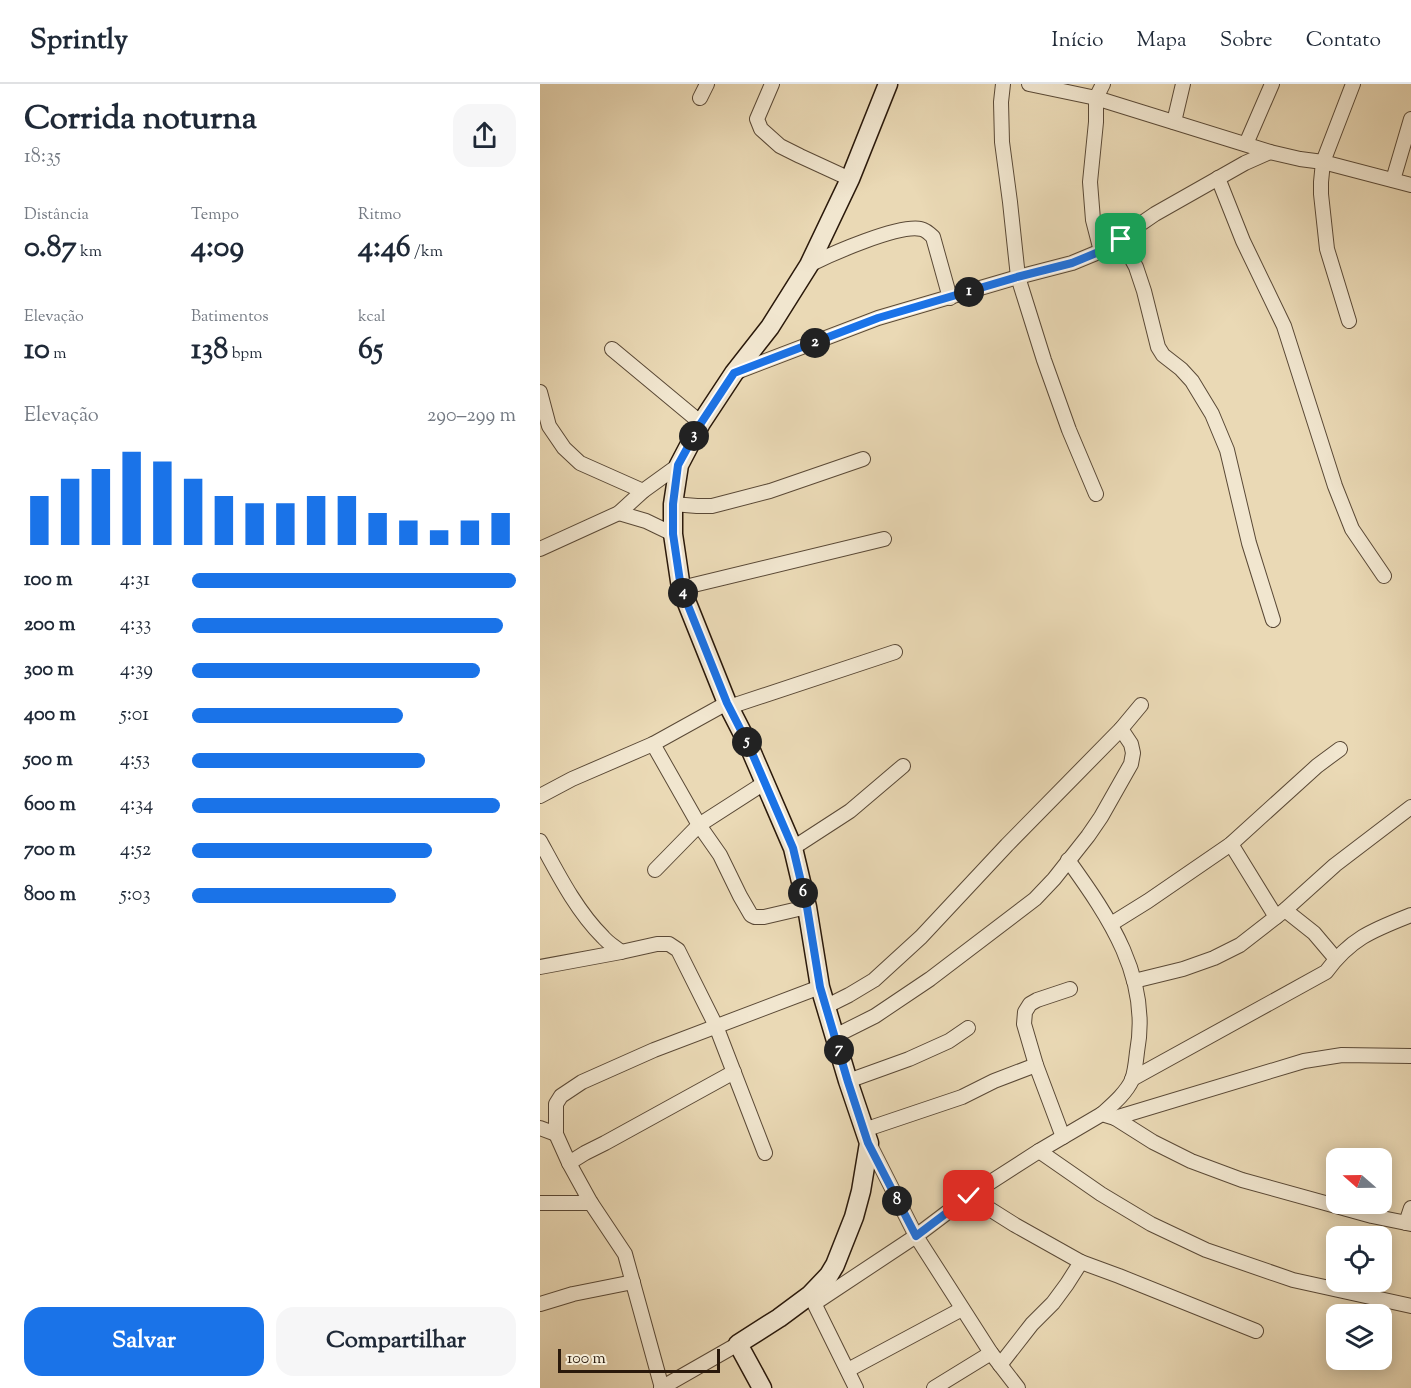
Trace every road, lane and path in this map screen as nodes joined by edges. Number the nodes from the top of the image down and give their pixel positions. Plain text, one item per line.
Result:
1 (707, 84) edge
2 (772, 84) edge
3 (888, 84) edge
4 (1003, 84) edge
5 (1029, 84) edge
6 (1103, 84) edge
7 (1184, 84) edge
8 (1272, 84) edge
9 (1353, 84) edge
10 (700, 98) dead end
11 (1096, 98) junction
12 (1411, 119) edge
13 (1174, 122) junction
14 (1246, 144) junction
15 (1270, 152) junction
16 (1323, 162) junction
17 (1218, 178) junction
18 (850, 179) junction
19 (1393, 180) junction
20 (1411, 185) edge
21 (1121, 239) junction
22 (1101, 251) junction
23 (809, 265) junction
24 (1017, 277) junction
25 (950, 298) junction
26 (1349, 321) dead end
27 (612, 349) dead end
28 (734, 373) junction
29 (540, 392) edge
30 (701, 423) junction
31 (863, 459) dead end
32 (678, 465) junction
33 (643, 491) junction
34 (1096, 495) dead end
35 (673, 504) junction
36 (619, 513) junction
37 (673, 534) junction
38 (884, 539) dead end
39 (540, 549) edge
40 (1384, 576) dead end
41 (681, 588) junction
42 (1274, 620) dead end
43 (894, 652) dead end
44 (728, 705) junction
45 (1141, 705) dead end
46 (1121, 729) junction
47 (653, 744) junction
48 (1340, 749) dead end
49 (903, 766) dead end
50 (766, 782) junction
51 (540, 796) edge
52 (1411, 807) edge
53 (699, 825) junction
54 (540, 841) edge
55 (1231, 844) junction
56 (793, 848) junction
57 (1068, 860) junction
58 (655, 870) dead end
59 (807, 907) junction
60 (1281, 914) junction
61 (1411, 915) edge
62 (1111, 924) junction
63 (621, 952) junction
64 (1336, 958) junction
65 (540, 968) edge
66 (1134, 981) junction
67 (820, 987) junction
68 (1070, 990) dead end
69 (827, 1006) junction
70 (716, 1026) junction
71 (968, 1028) dead end
72 (835, 1036) junction
73 (1411, 1056) edge
74 (1036, 1065) junction
75 (734, 1072) junction
76 (1132, 1079) junction
77 (848, 1082) junction
78 (1109, 1116) junction
79 (540, 1128) edge
80 (556, 1134) junction
81 (866, 1137) junction
82 (1063, 1137) junction
83 (1040, 1151) junction
84 (765, 1153) dead end
85 (569, 1163) junction
86 (969, 1196) junction
87 (540, 1203) edge
88 (591, 1203) junction
89 (1411, 1208) edge
90 (1409, 1223) edge
91 (916, 1236) junction
92 (1081, 1262) junction
93 (633, 1282) junction
94 (813, 1299) junction
95 (540, 1304) edge
96 (1411, 1306) edge
97 (962, 1309) junction
98 (1256, 1331) dead end
99 (738, 1344) junction
100 (991, 1353) junction
101 (1000, 1365) junction
102 (848, 1370) junction
103 (662, 1388) edge
104 (762, 1388) edge
105 (856, 1388) edge
106 (934, 1388) edge
107 (1018, 1388) edge

1 - 10 street
2 - 18 street
3 - 18 street
4 - 24 street
5 - 11 street
6 - 11 street
7 - 13 street
8 - 14 street
9 - 16 street
11 - 13 street
11 - 22 street
12 - 19 street
13 - 14 street
14 - 15 street
15 - 16 street
15 - 17 street
16 - 19 street
16 - 26 street
17 - 21 street
17 - 40 street
18 - 23 street
19 - 20 street
21 - 22 street
21 - 42 street
22 - 24 street
23 - 25 street
23 - 28 street
24 - 25 street
24 - 34 street
25 - 28 street
27 - 30 street
28 - 30 street
29 - 33 street
30 - 32 street
31 - 35 street
32 - 33 street
32 - 35 street
33 - 36 street
35 - 37 street
36 - 37 street
36 - 39 street
37 - 41 street
38 - 41 street
41 - 44 street
43 - 44 street
44 - 47 street
44 - 50 street
45 - 46 street
46 - 57 street
46 - 69 street
47 - 51 street
47 - 53 street
48 - 55 street
49 - 56 street
50 - 53 street
50 - 56 street
52 - 60 street
53 - 58 street
53 - 59 street
54 - 63 street
55 - 60 street
55 - 62 street
56 - 59 street
57 - 62 street
57 - 72 street
59 - 67 street
60 - 64 street
60 - 66 street
61 - 64 street
62 - 66 street
63 - 65 street
63 - 70 street
64 - 76 street
66 - 76 street
67 - 69 street
67 - 70 street
68 - 74 street
69 - 72 street
70 - 75 street
70 - 80 street
71 - 77 street
72 - 77 street
73 - 78 street
74 - 81 street
74 - 82 street
75 - 84 street
75 - 85 street
76 - 78 street
77 - 81 street
78 - 82 street
78 - 90 street
79 - 80 street
80 - 85 street
81 - 91 street
81 - 94 street
82 - 83 street
83 - 86 street
83 - 96 street
85 - 88 street
86 - 91 street
86 - 92 street
87 - 88 street
88 - 93 street
89 - 90 street
91 - 94 street
91 - 97 street
92 - 98 street
92 - 101 street
93 - 95 street
93 - 103 street
94 - 99 street
94 - 102 street
97 - 100 street
97 - 102 street
99 - 103 street
99 - 104 street
100 - 101 street
100 - 106 street
101 - 107 street
102 - 105 street

